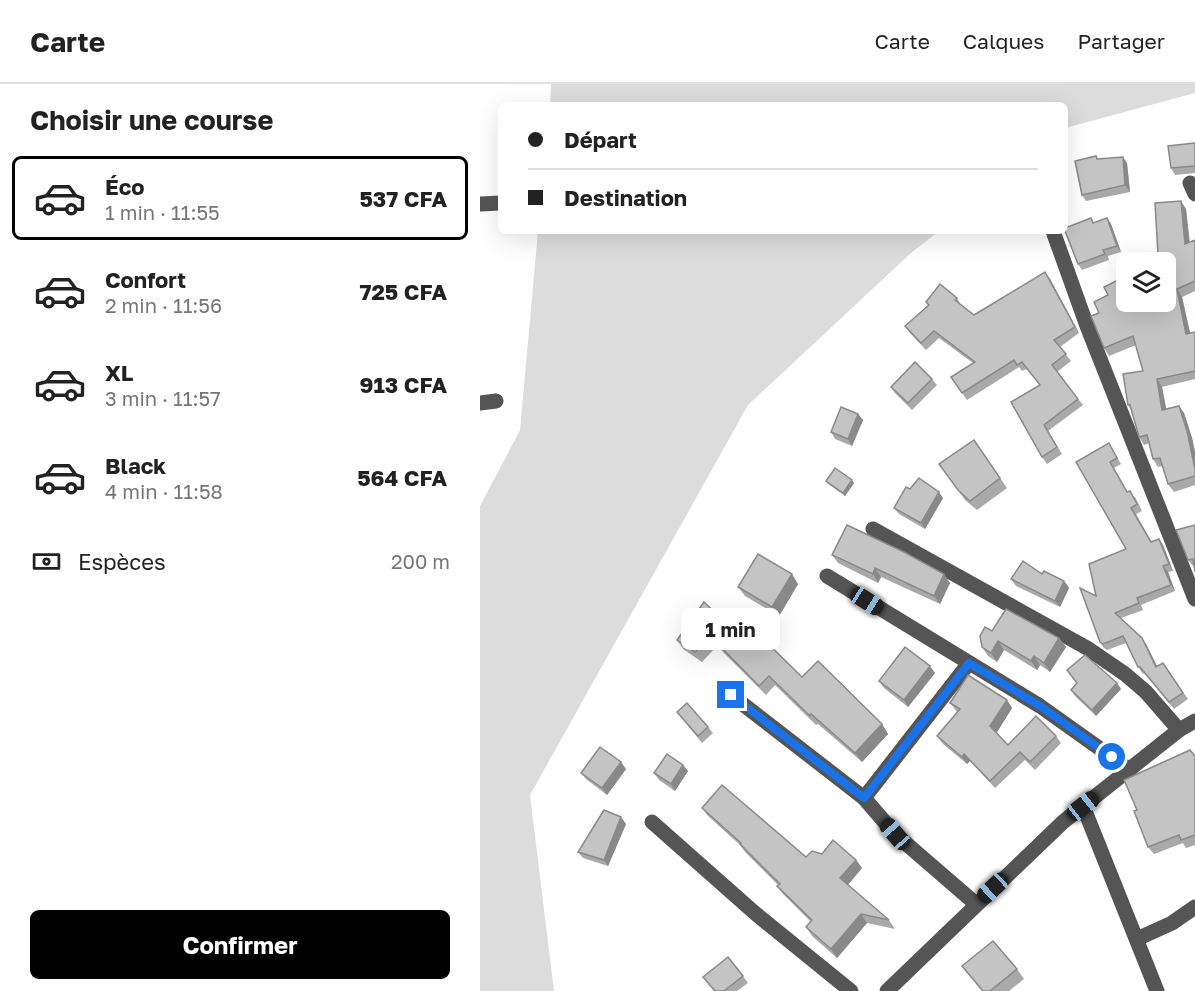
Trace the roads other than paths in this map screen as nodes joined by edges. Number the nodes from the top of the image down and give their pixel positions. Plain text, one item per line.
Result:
1 (498, 203) edge
2 (480, 204) edge
3 (1054, 234) dead end
4 (496, 401) dead end
5 (480, 403) edge
6 (873, 529) dead end
7 (827, 576) dead end
8 (1195, 599) edge
9 (969, 663) junction
10 (731, 695) dead end
11 (1195, 721) edge
12 (1179, 730) junction
13 (1130, 770) junction
14 (864, 798) junction
15 (1083, 806) junction
16 (652, 822) dead end
17 (975, 904) junction
18 (1195, 907) edge
19 (1137, 939) junction
20 (851, 991) edge
21 (887, 991) edge
22 (1157, 991) edge

1 - 2 street
3 - 8 street
4 - 5 street
6 - 12 street
7 - 9 street
9 - 13 street
9 - 14 street
10 - 14 street
11 - 12 street
12 - 13 street
13 - 15 street
14 - 17 street
15 - 17 street
15 - 19 street
16 - 20 street
17 - 21 street
18 - 19 street
19 - 22 street

